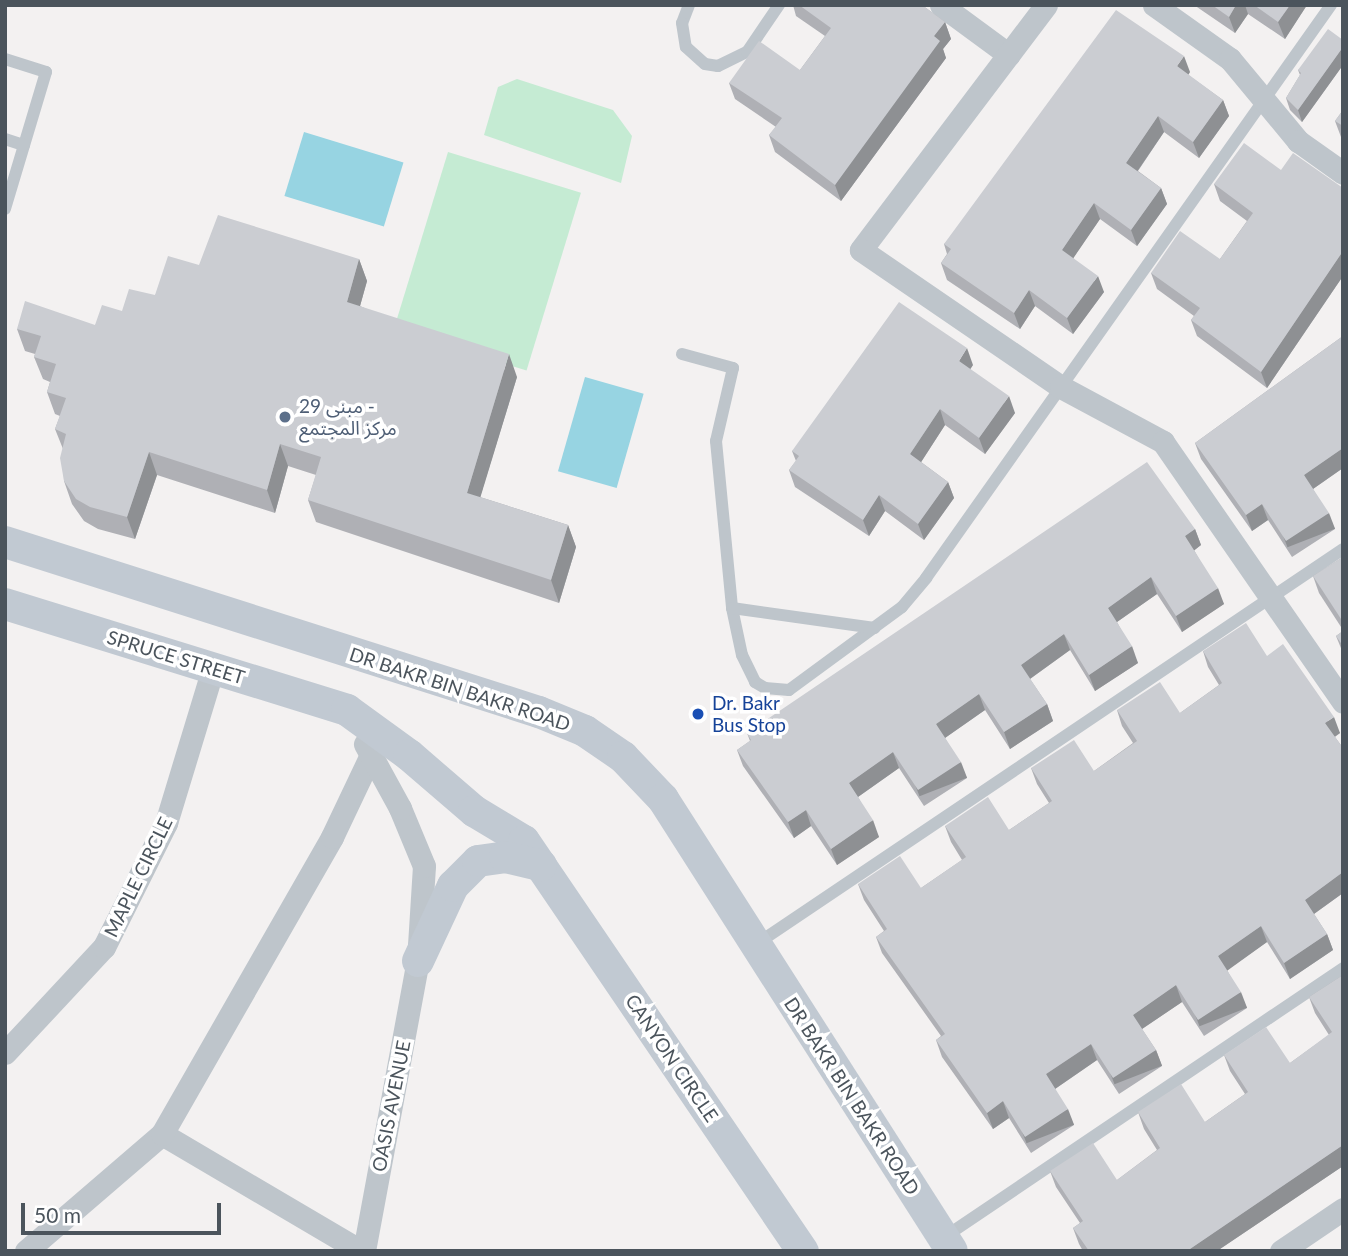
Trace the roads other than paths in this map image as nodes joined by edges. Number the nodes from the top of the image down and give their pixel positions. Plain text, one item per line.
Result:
1 (689, 5) edge
2 (779, 5) edge
3 (941, 5) edge
4 (1046, 5) edge
5 (1154, 5) edge
6 (1331, 5) edge
7 (1009, 55) junction
8 (5, 60) edge
9 (1265, 101) junction
10 (5, 139) edge
11 (24, 145) junction
12 (1343, 173) edge
13 (5, 209) edge
14 (681, 354) dead end
15 (1061, 387) junction
16 (5, 542) edge
17 (1343, 549) edge
18 (1271, 597) junction
19 (5, 604) edge
20 (732, 608) junction
21 (876, 628) junction
22 (213, 668) junction
23 (1343, 702) edge
24 (347, 710) junction
25 (371, 755) junction
26 (483, 816) junction
27 (541, 865) junction
28 (453, 886) junction
29 (755, 946) junction
30 (418, 961) junction
31 (1343, 968) edge
32 (5, 1054) edge
33 (162, 1134) junction
34 (1343, 1209) edge
35 (947, 1244) edge
36 (26, 1251) edge
37 (362, 1251) edge
38 (803, 1251) edge
39 (1281, 1251) edge

1 - 2 lane
3 - 7 street
4 - 7 street
5 - 9 street
6 - 9 lane
7 - 15 street
8 - 11 lane
9 - 12 street
9 - 15 lane
10 - 11 lane
11 - 13 lane
14 - 20 lane
15 - 18 street
15 - 21 lane
16 - 29 main road, DR BAKR BIN BAKR ROAD
17 - 18 lane
18 - 23 street
18 - 29 lane
19 - 22 main road, SPRUCE STREET
20 - 21 lane
20 - 21 lane
22 - 24 main road, SPRUCE STREET
22 - 32 street, MAPLE CIRCLE
24 - 25 street, OASIS AVENUE
24 - 26 main road, CANYON CIRCLE
25 - 30 street, OASIS AVENUE
25 - 33 street
26 - 27 main road, CANYON CIRCLE
26 - 28 main road
27 - 28 main road, OASIS AVENUE
27 - 38 main road, CANYON CIRCLE
28 - 30 main road, OASIS AVENUE
29 - 35 main road, DR BAKR BIN BAKR ROAD
30 - 37 street, OASIS AVENUE
31 - 35 lane
33 - 36 street
33 - 37 street
34 - 39 street

